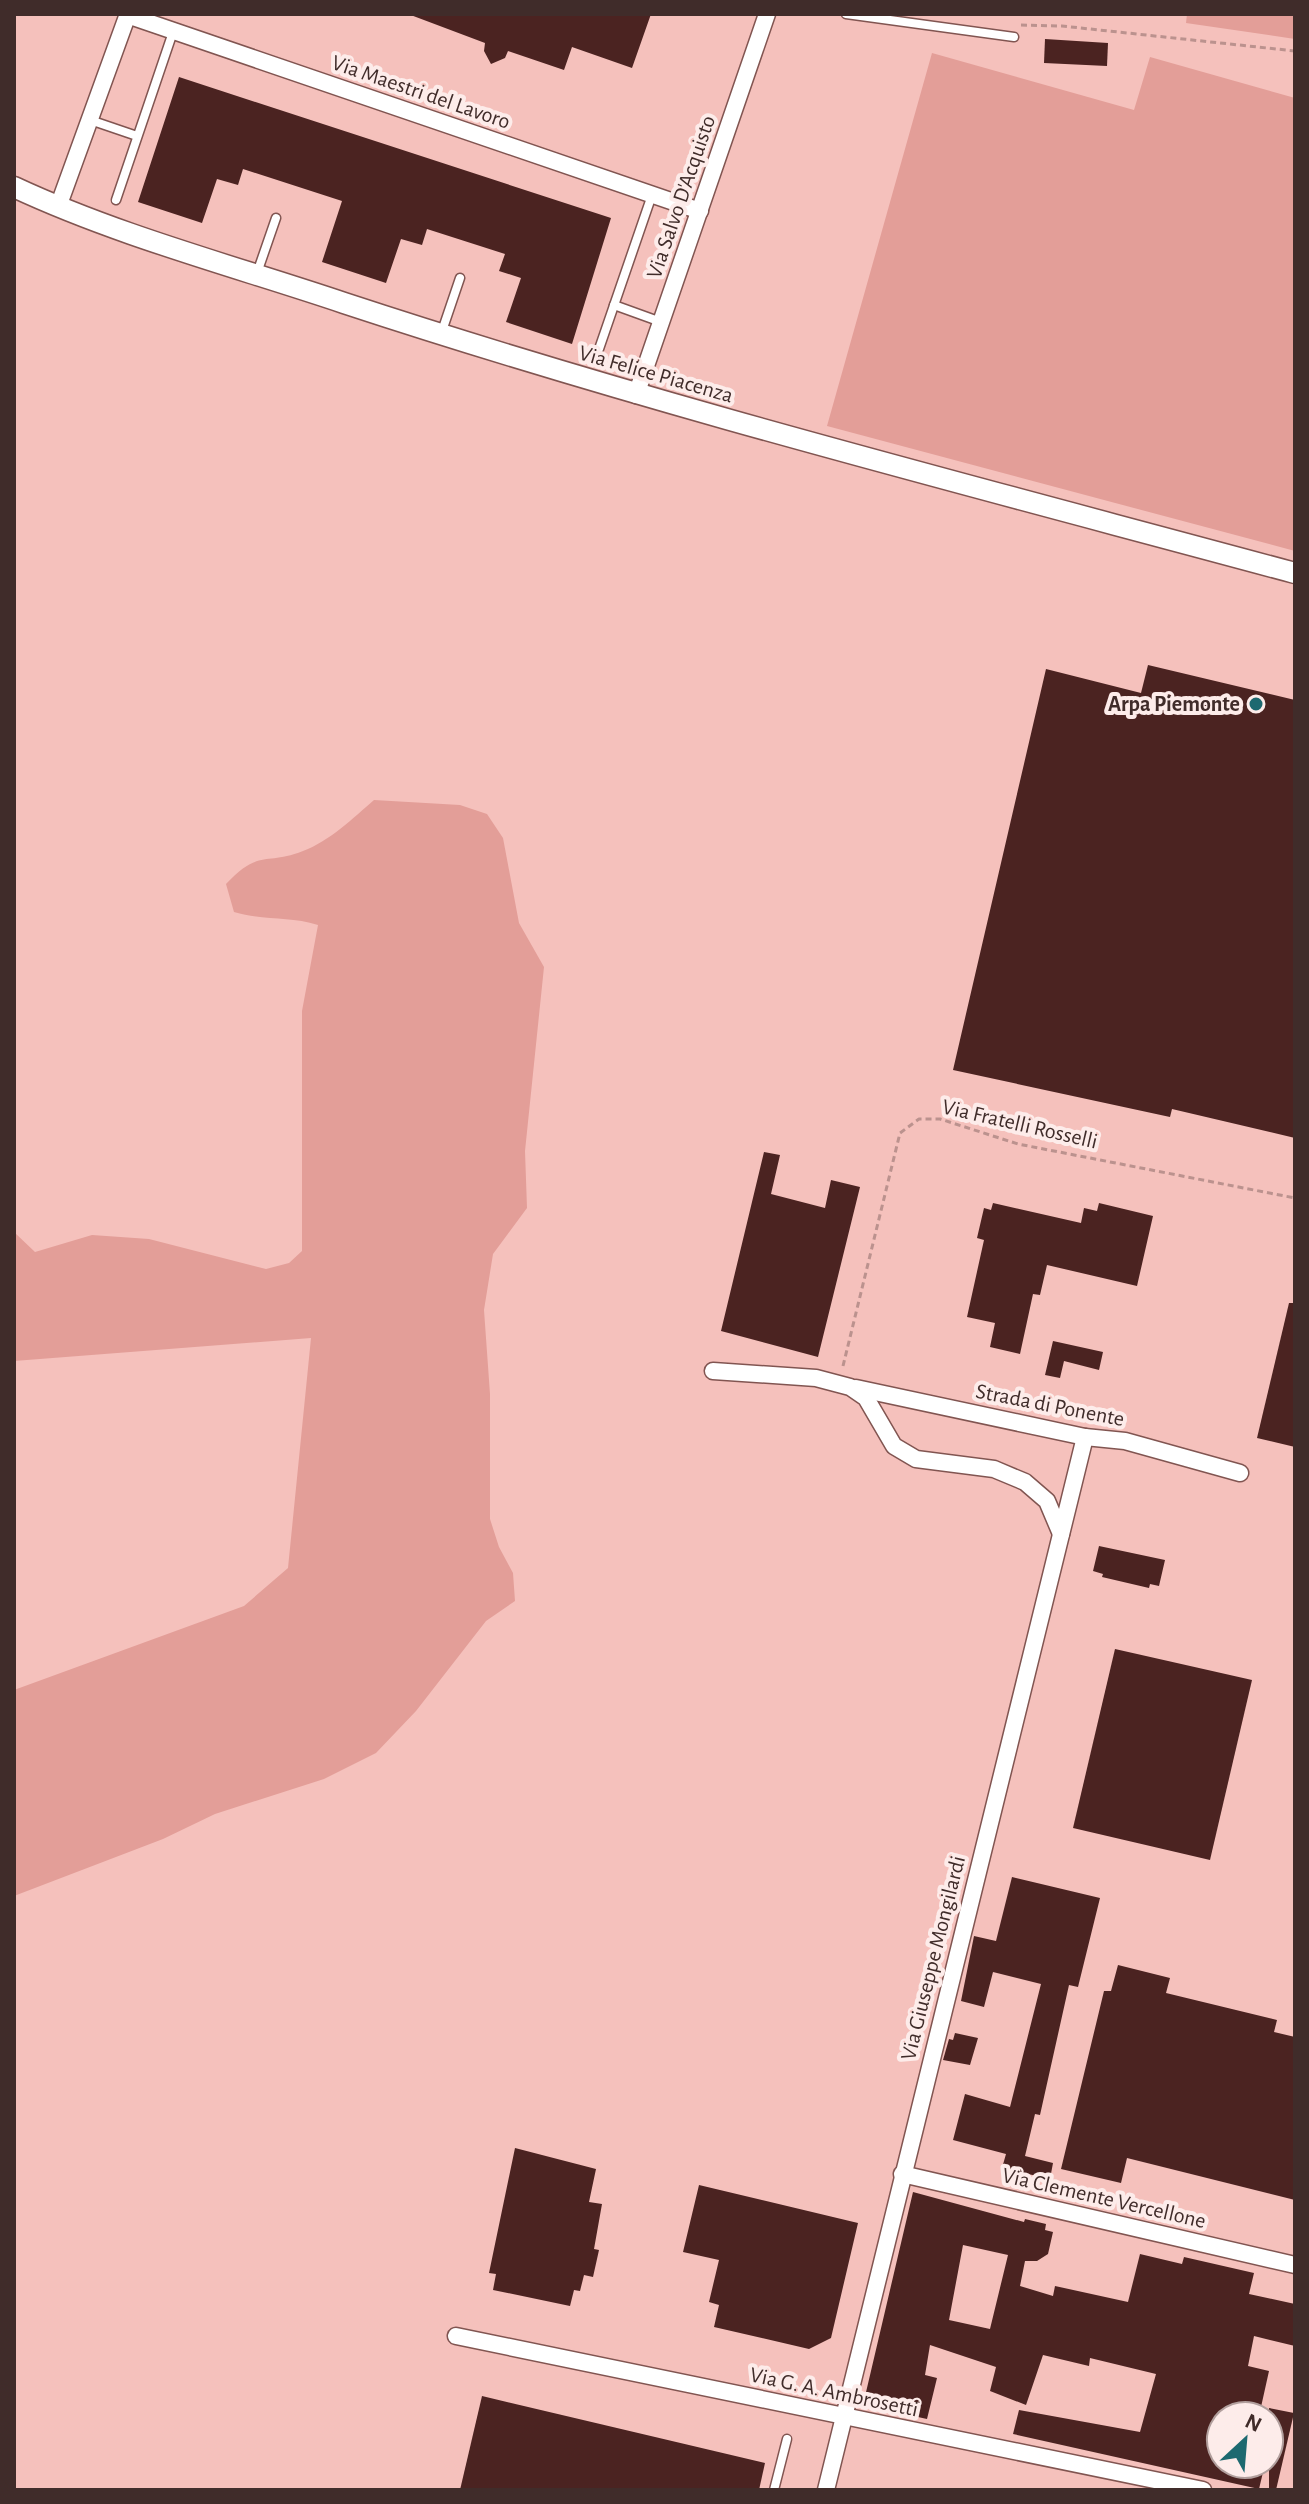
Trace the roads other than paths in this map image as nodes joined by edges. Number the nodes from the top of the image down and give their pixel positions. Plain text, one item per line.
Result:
1 (127, 14) edge
2 (767, 14) edge
3 (846, 14) edge
4 (173, 31) junction
5 (1014, 37) dead end
6 (89, 120) junction
7 (137, 136) junction
8 (14, 187) edge
9 (652, 195) junction
10 (116, 200) dead end
11 (58, 207) junction
12 (700, 211) junction
13 (276, 218) dead end
14 (257, 274) junction
15 (460, 278) dead end
16 (614, 305) junction
17 (661, 322) junction
18 (441, 334) junction
19 (599, 349) dead end
20 (636, 395) junction
21 (1295, 573) edge
22 (713, 1371) dead end
23 (844, 1385) junction
24 (1085, 1437) junction
25 (1240, 1473) dead end
26 (1061, 1534) junction
27 (902, 2174) junction
28 (1295, 2265) edge
29 (456, 2336) dead end
30 (844, 2417) junction
31 (787, 2439) dead end
32 (774, 2490) edge
33 (826, 2490) edge
34 (1203, 2490) edge

1 - 4 street, Via Maestri del Lavoro
1 - 6 street
2 - 12 street, Via Salvo D'Acquisto
3 - 5 lane
4 - 7 lane
4 - 9 street, Via Maestri del Lavoro
6 - 7 lane
6 - 11 street
7 - 10 lane
8 - 11 street, Via Felice Piacenza
9 - 12 street, Via Maestri del Lavoro
9 - 16 lane
11 - 14 street, Via Felice Piacenza
12 - 17 street, Via Salvo D'Acquisto
13 - 14 lane
14 - 18 street, Via Felice Piacenza
15 - 18 lane
16 - 17 lane
16 - 19 lane
17 - 20 street, Via Salvo D'Acquisto
18 - 20 street, Via Felice Piacenza
20 - 21 street, Via Felice Piacenza
22 - 23 street, Strada di Ponente
23 - 24 street, Strada di Ponente
23 - 26 street
24 - 25 street, Strada di Ponente
24 - 26 street, Via Giuseppe Mongilardi
26 - 27 street, Via Giuseppe Mongilardi
27 - 28 street, Via Clemente Vercellone
27 - 30 street, Via Giuseppe Mongilardi
29 - 30 street, Via G. A. Ambrosetti
30 - 33 street, Via Giuseppe Mongilardi
30 - 34 street, Via G. A. Ambrosetti
31 - 32 lane

